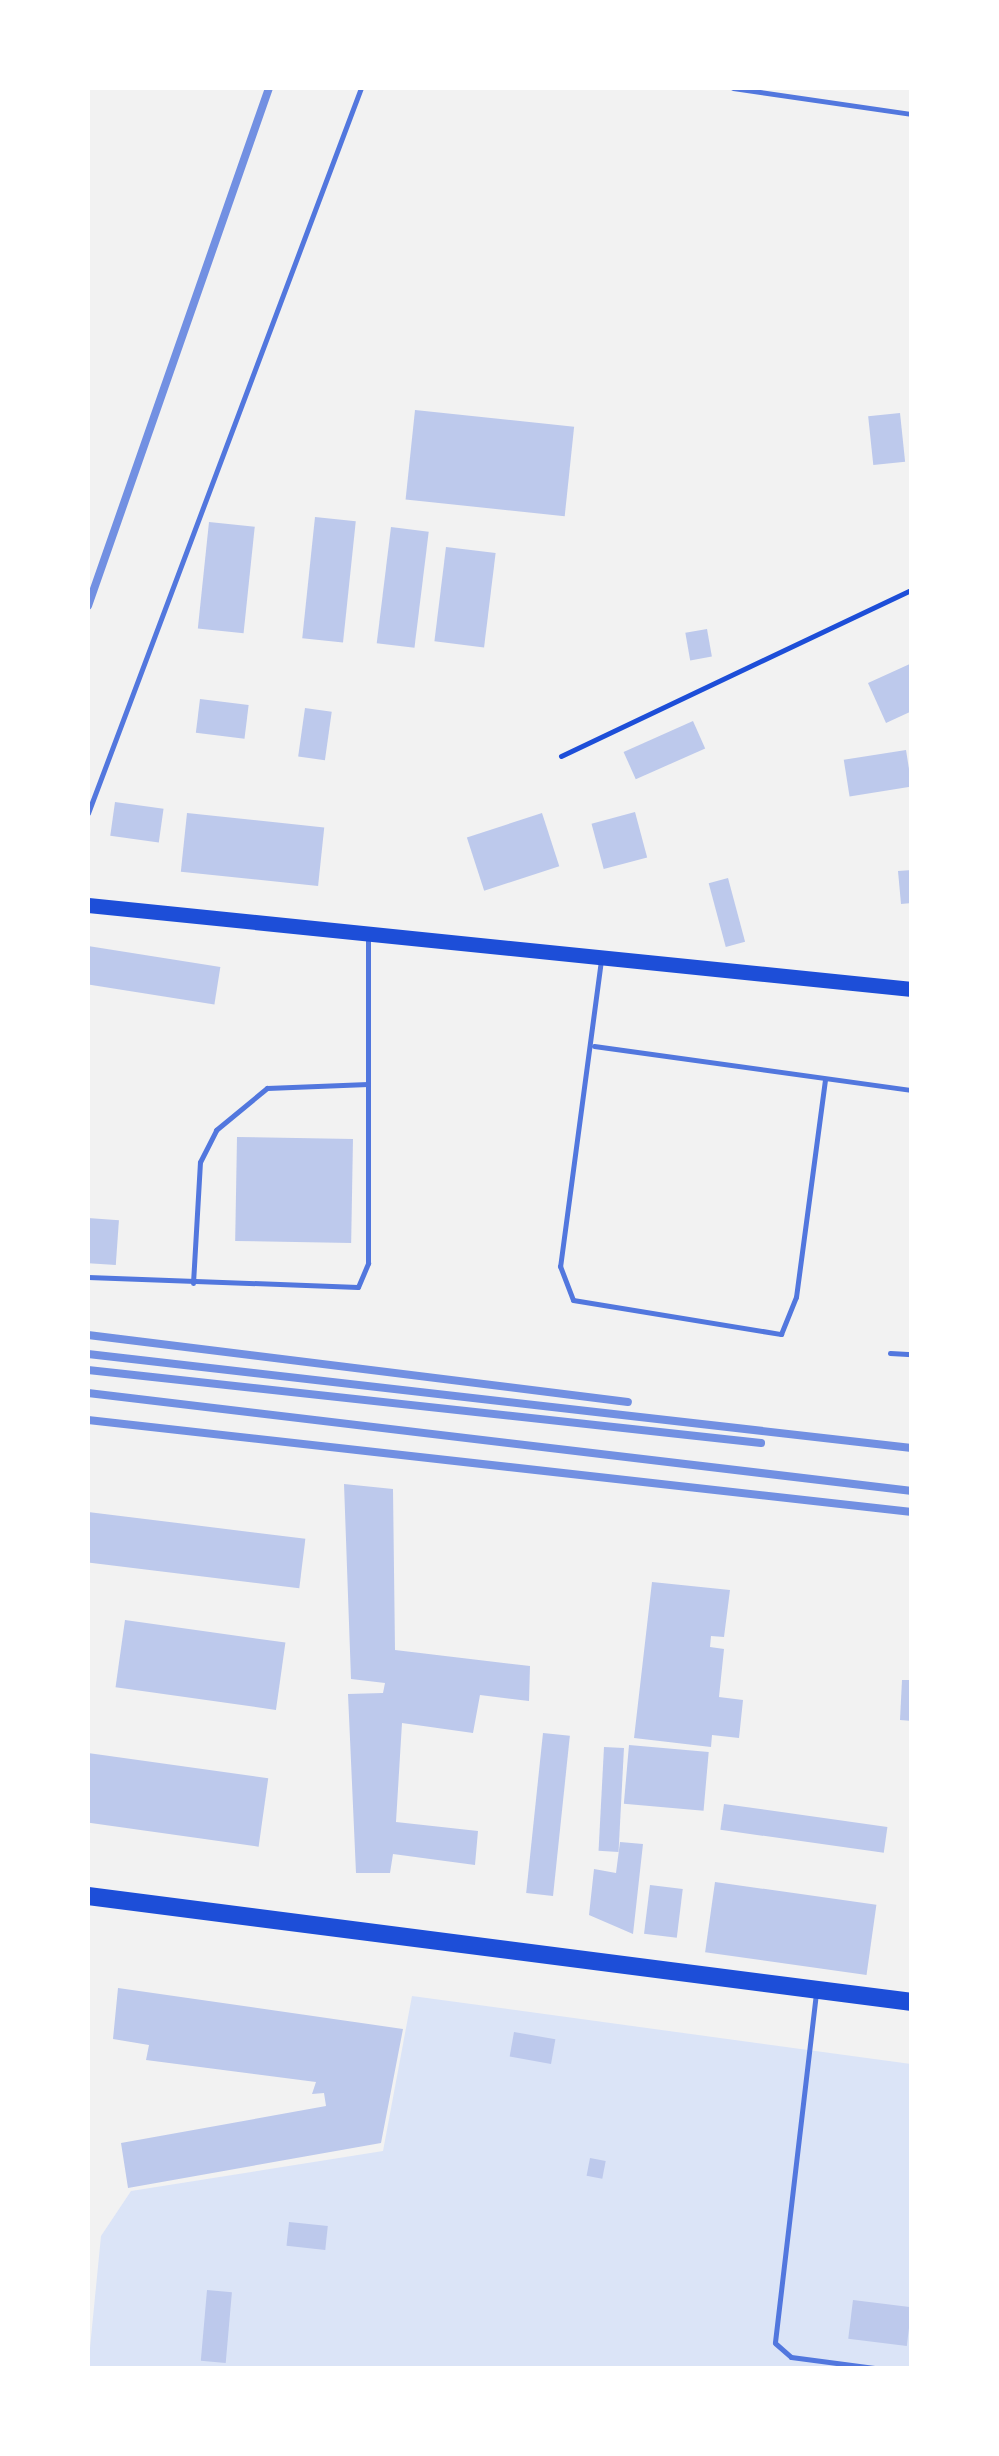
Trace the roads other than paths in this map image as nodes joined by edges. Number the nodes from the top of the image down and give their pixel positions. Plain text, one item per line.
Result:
1 (360, 88) edge
2 (733, 88) edge
3 (912, 114) edge
4 (88, 812) edge
5 (88, 905) edge
6 (368, 933) junction
7 (602, 957) junction
8 (912, 989) edge
9 (594, 1046) junction
10 (825, 1079) junction
11 (368, 1084) junction
12 (912, 1090) edge
13 (88, 1277) edge
14 (193, 1283) junction
15 (890, 1353) dead end
16 (912, 1354) edge
17 (88, 1896) edge
18 (816, 1990) junction
19 (912, 2002) edge
20 (874, 2368) edge

1 - 4 lane
2 - 3 lane
5 - 6 main road
6 - 7 main road
6 - 11 lane
7 - 8 main road
7 - 9 lane
9 - 10 lane
9 - 10 lane
10 - 12 lane
11 - 14 lane
11 - 14 lane
13 - 14 lane
15 - 16 lane
17 - 18 main road
18 - 19 main road
18 - 20 lane

